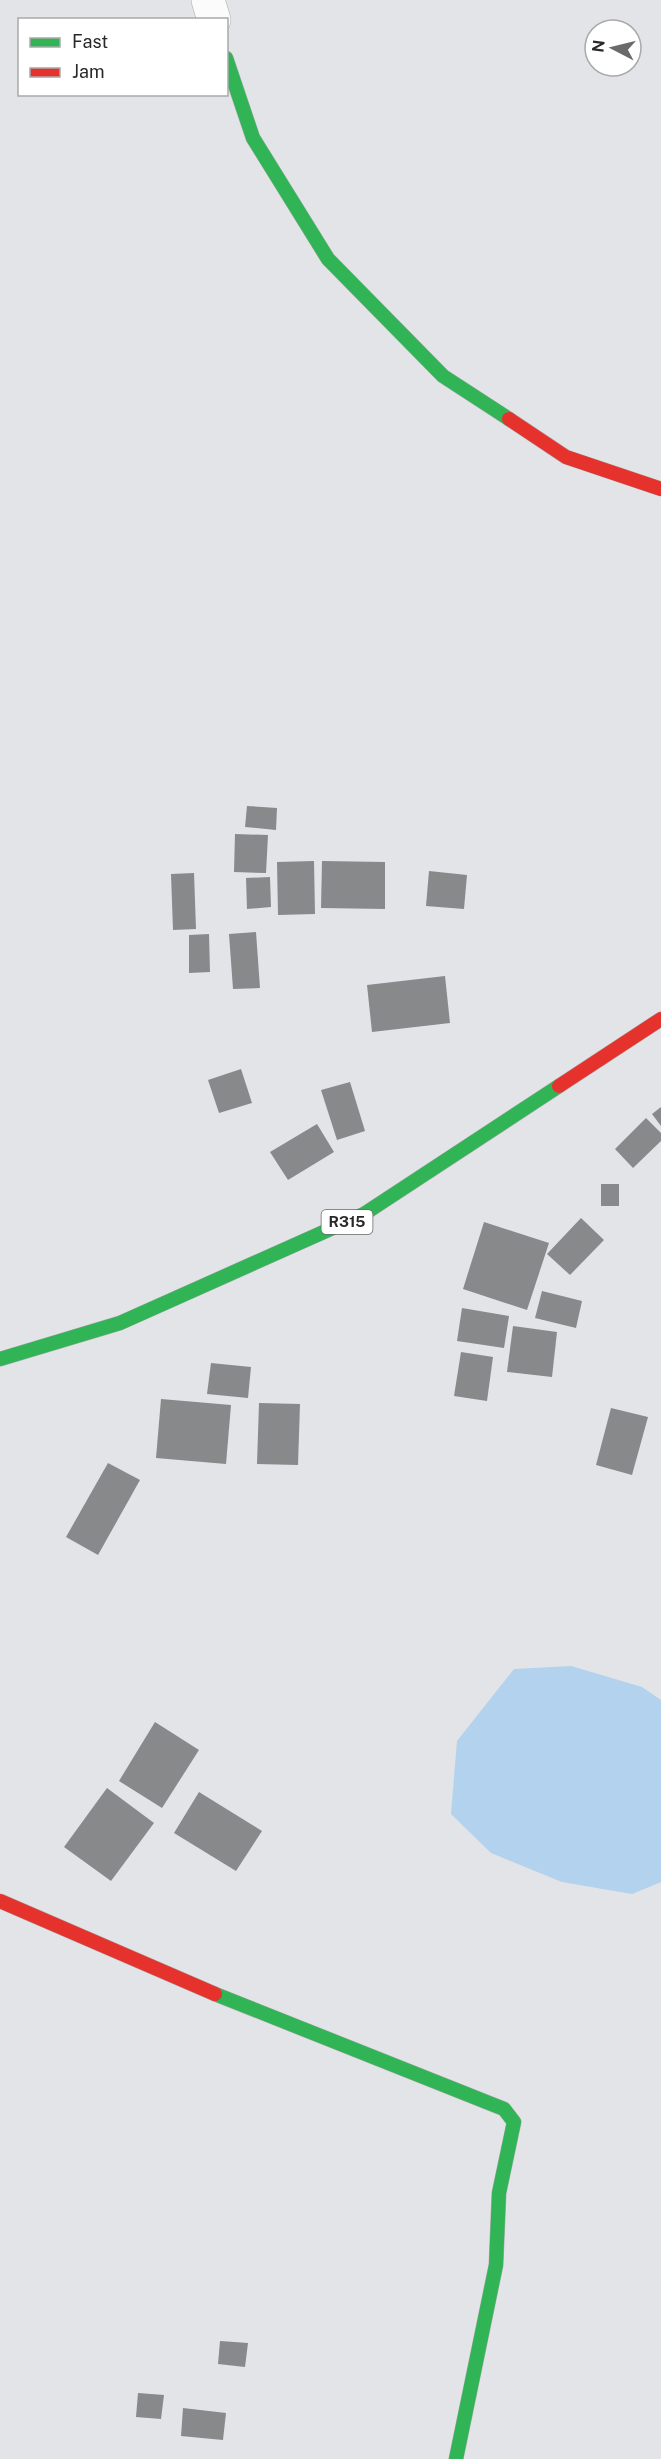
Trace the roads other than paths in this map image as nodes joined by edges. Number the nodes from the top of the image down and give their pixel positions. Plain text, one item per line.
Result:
1 (208, 0) edge
2 (213, 18) edge
3 (228, 64) edge
4 (661, 489) edge
5 (661, 1020) edge
6 (0, 1359) edge
7 (0, 1901) edge
8 (456, 2459) edge

1 - 2 street
3 - 4 street
5 - 6 street, R315
7 - 8 street

